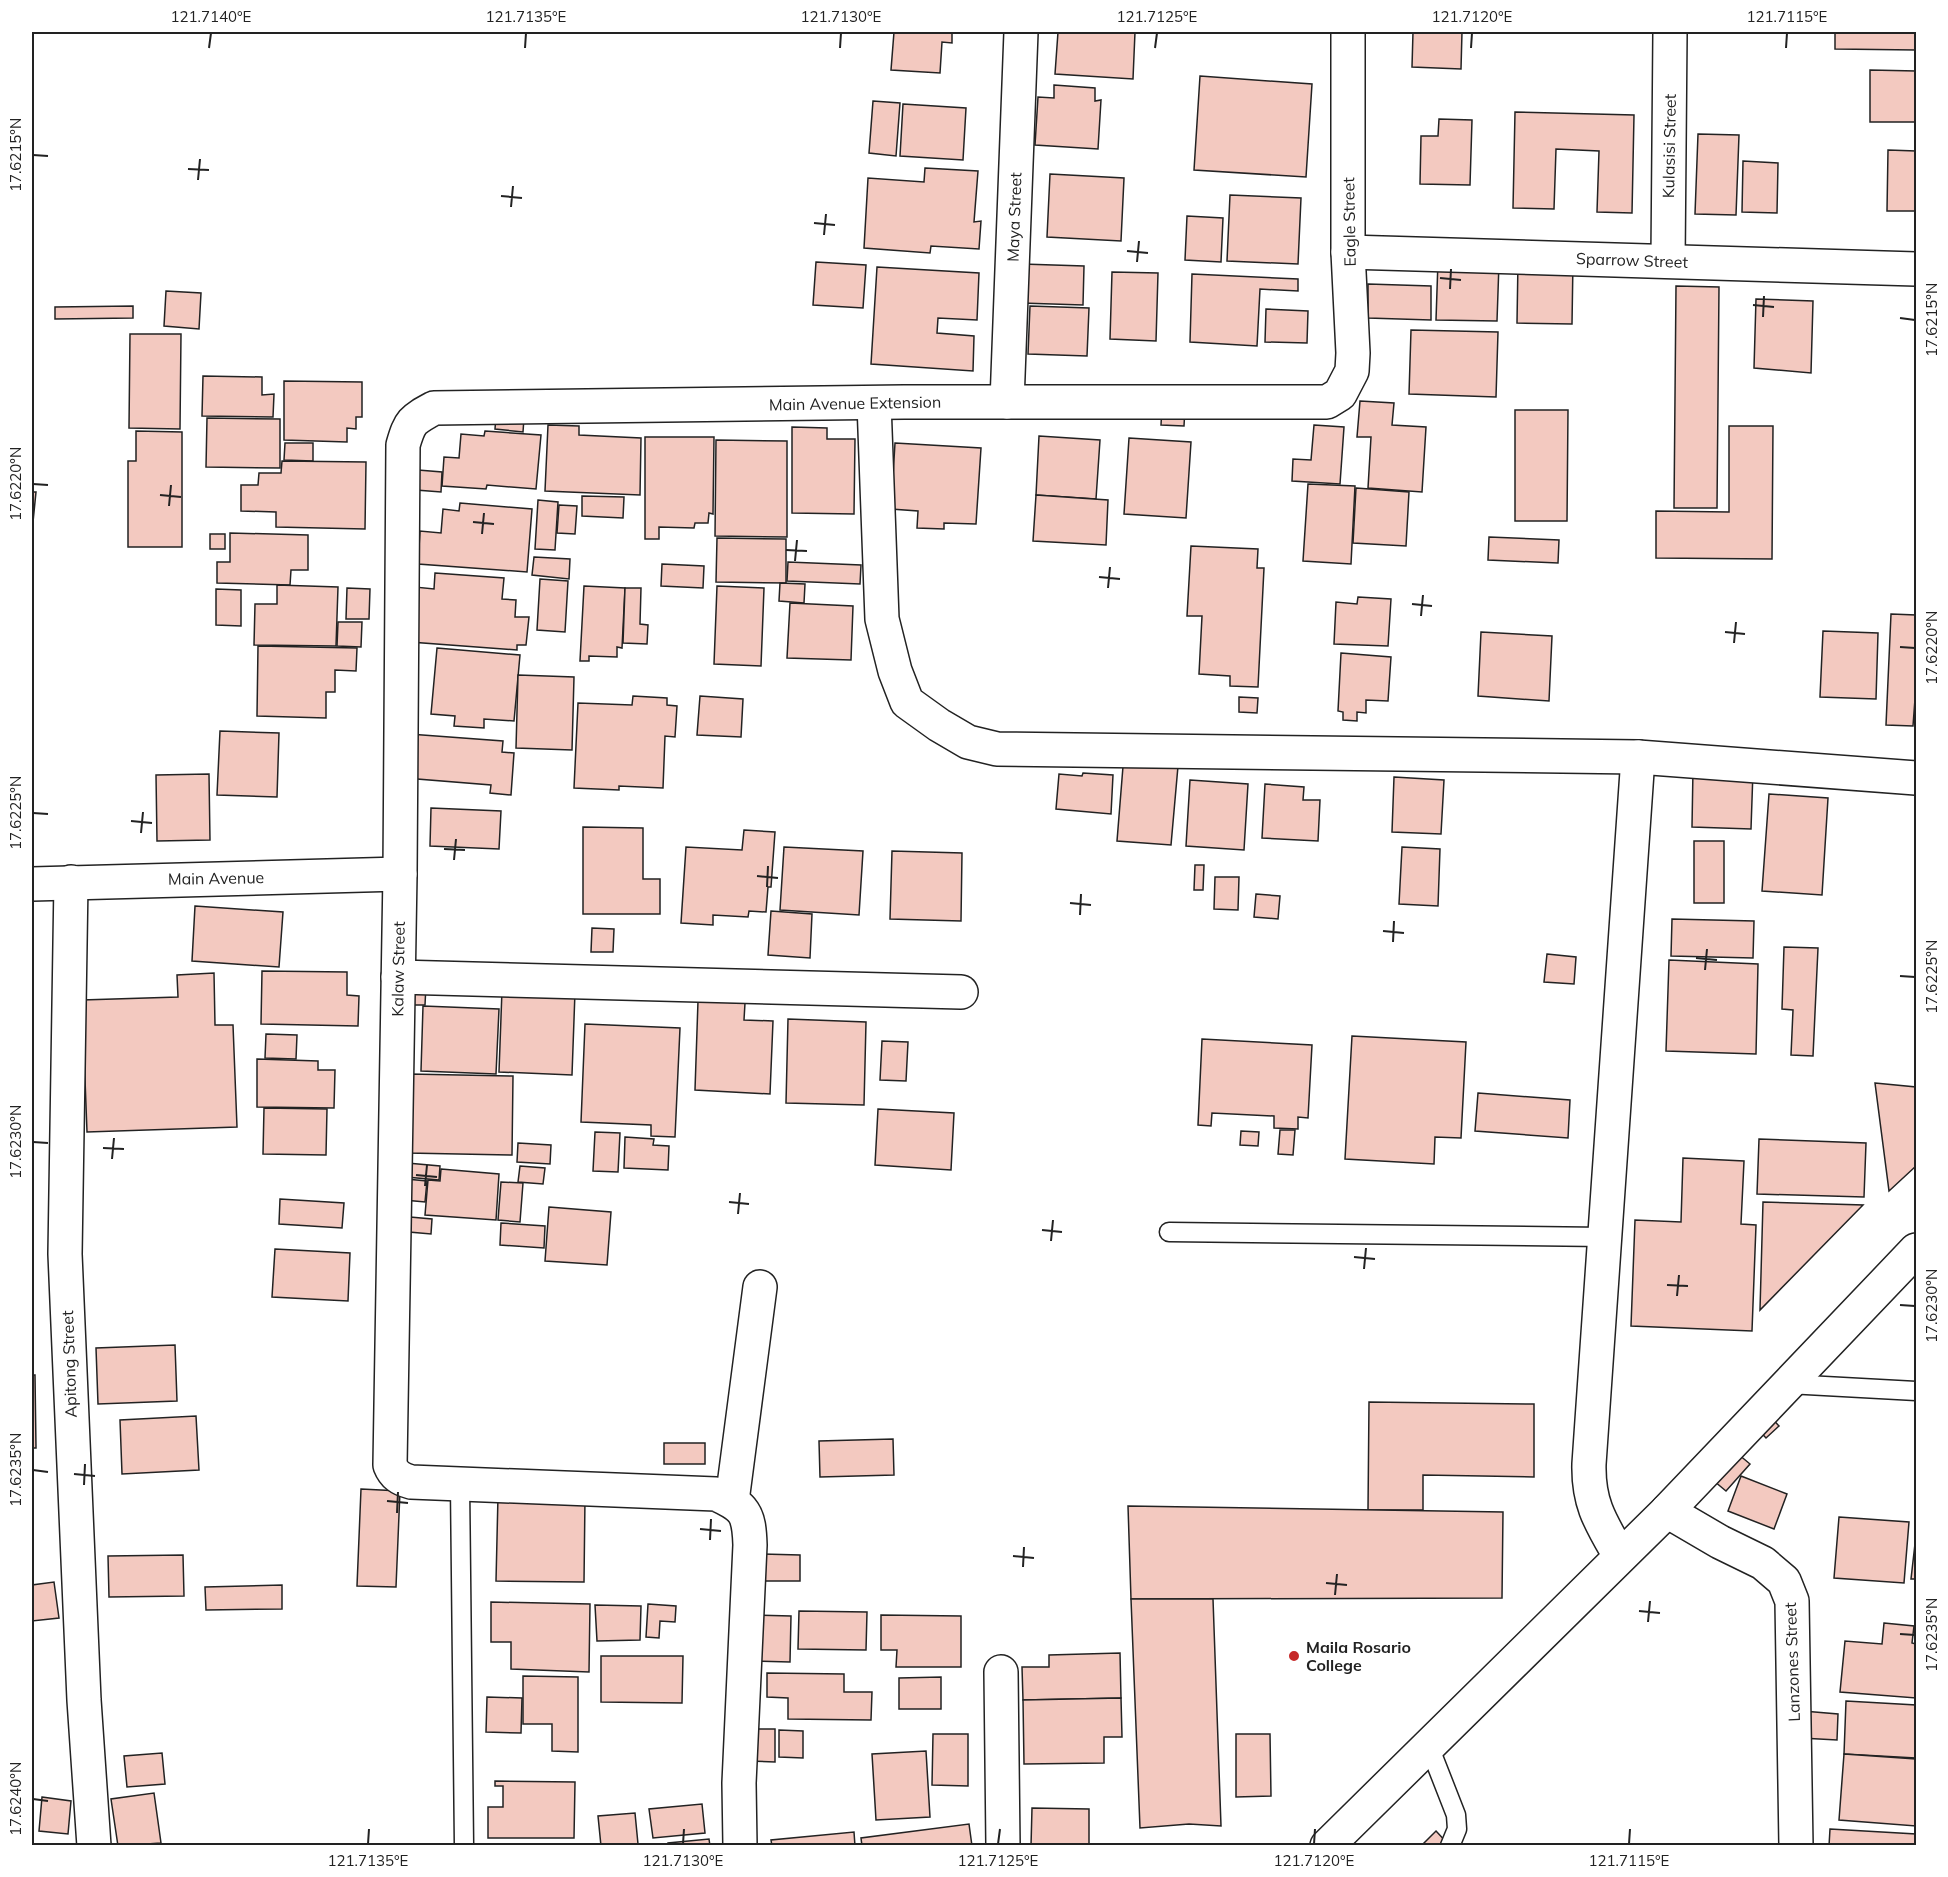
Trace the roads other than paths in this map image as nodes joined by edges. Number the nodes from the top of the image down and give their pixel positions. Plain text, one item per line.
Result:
1 (1021, 32) edge
2 (1348, 32) edge
3 (1670, 32) edge
4 (1348, 252) junction
5 (1668, 261) junction
6 (1917, 269) edge
7 (1007, 402) junction
8 (1327, 402) joint
9 (874, 403) junction
10 (403, 445) joint
11 (1638, 757) junction
12 (1917, 778) edge
13 (400, 874) junction
14 (71, 882) junction
15 (32, 884) edge
16 (398, 977) junction
17 (961, 992) dead end
18 (1168, 1232) dead end
19 (1605, 1237) junction
20 (1917, 1250) edge
21 (760, 1287) dead end
22 (1788, 1384) junction
23 (1917, 1391) edge
24 (460, 1484) junction
25 (732, 1501) junction
26 (1667, 1511) junction
27 (1620, 1556) junction
28 (1001, 1671) dead end
29 (1429, 1746) junction
30 (94, 1845) edge
31 (464, 1845) edge
32 (740, 1845) edge
33 (1003, 1845) edge
34 (1327, 1845) edge
35 (1450, 1845) edge
36 (1796, 1845) edge

1 - 7 main road, Maya Street
2 - 4 main road, Eagle Street
3 - 5 main road, Kulasisi Street
4 - 5 main road, Sparrow Street
4 - 8 main road, Eagle Street
5 - 6 main road, Sparrow Street
7 - 8 main road, Main Avenue Extension
7 - 9 main road, Main Avenue Extension
9 - 10 main road, Main Avenue Extension
9 - 11 main road
10 - 13 main road, Kalaw Street
11 - 12 main road
11 - 19 main road
13 - 14 main road, Main Avenue
13 - 16 main road, Kalaw Street
14 - 15 main road, Main Avenue
14 - 30 main road, Apitong Street
16 - 17 main road
16 - 24 main road, Kalaw Street
18 - 19 lane
19 - 27 main road
20 - 22 main road
21 - 25 main road
22 - 23 lane
22 - 26 main road
24 - 25 main road
24 - 31 lane
25 - 32 main road
26 - 27 main road
26 - 36 main road, Lanzones Street
27 - 29 main road
28 - 33 main road
29 - 34 main road
29 - 35 lane

